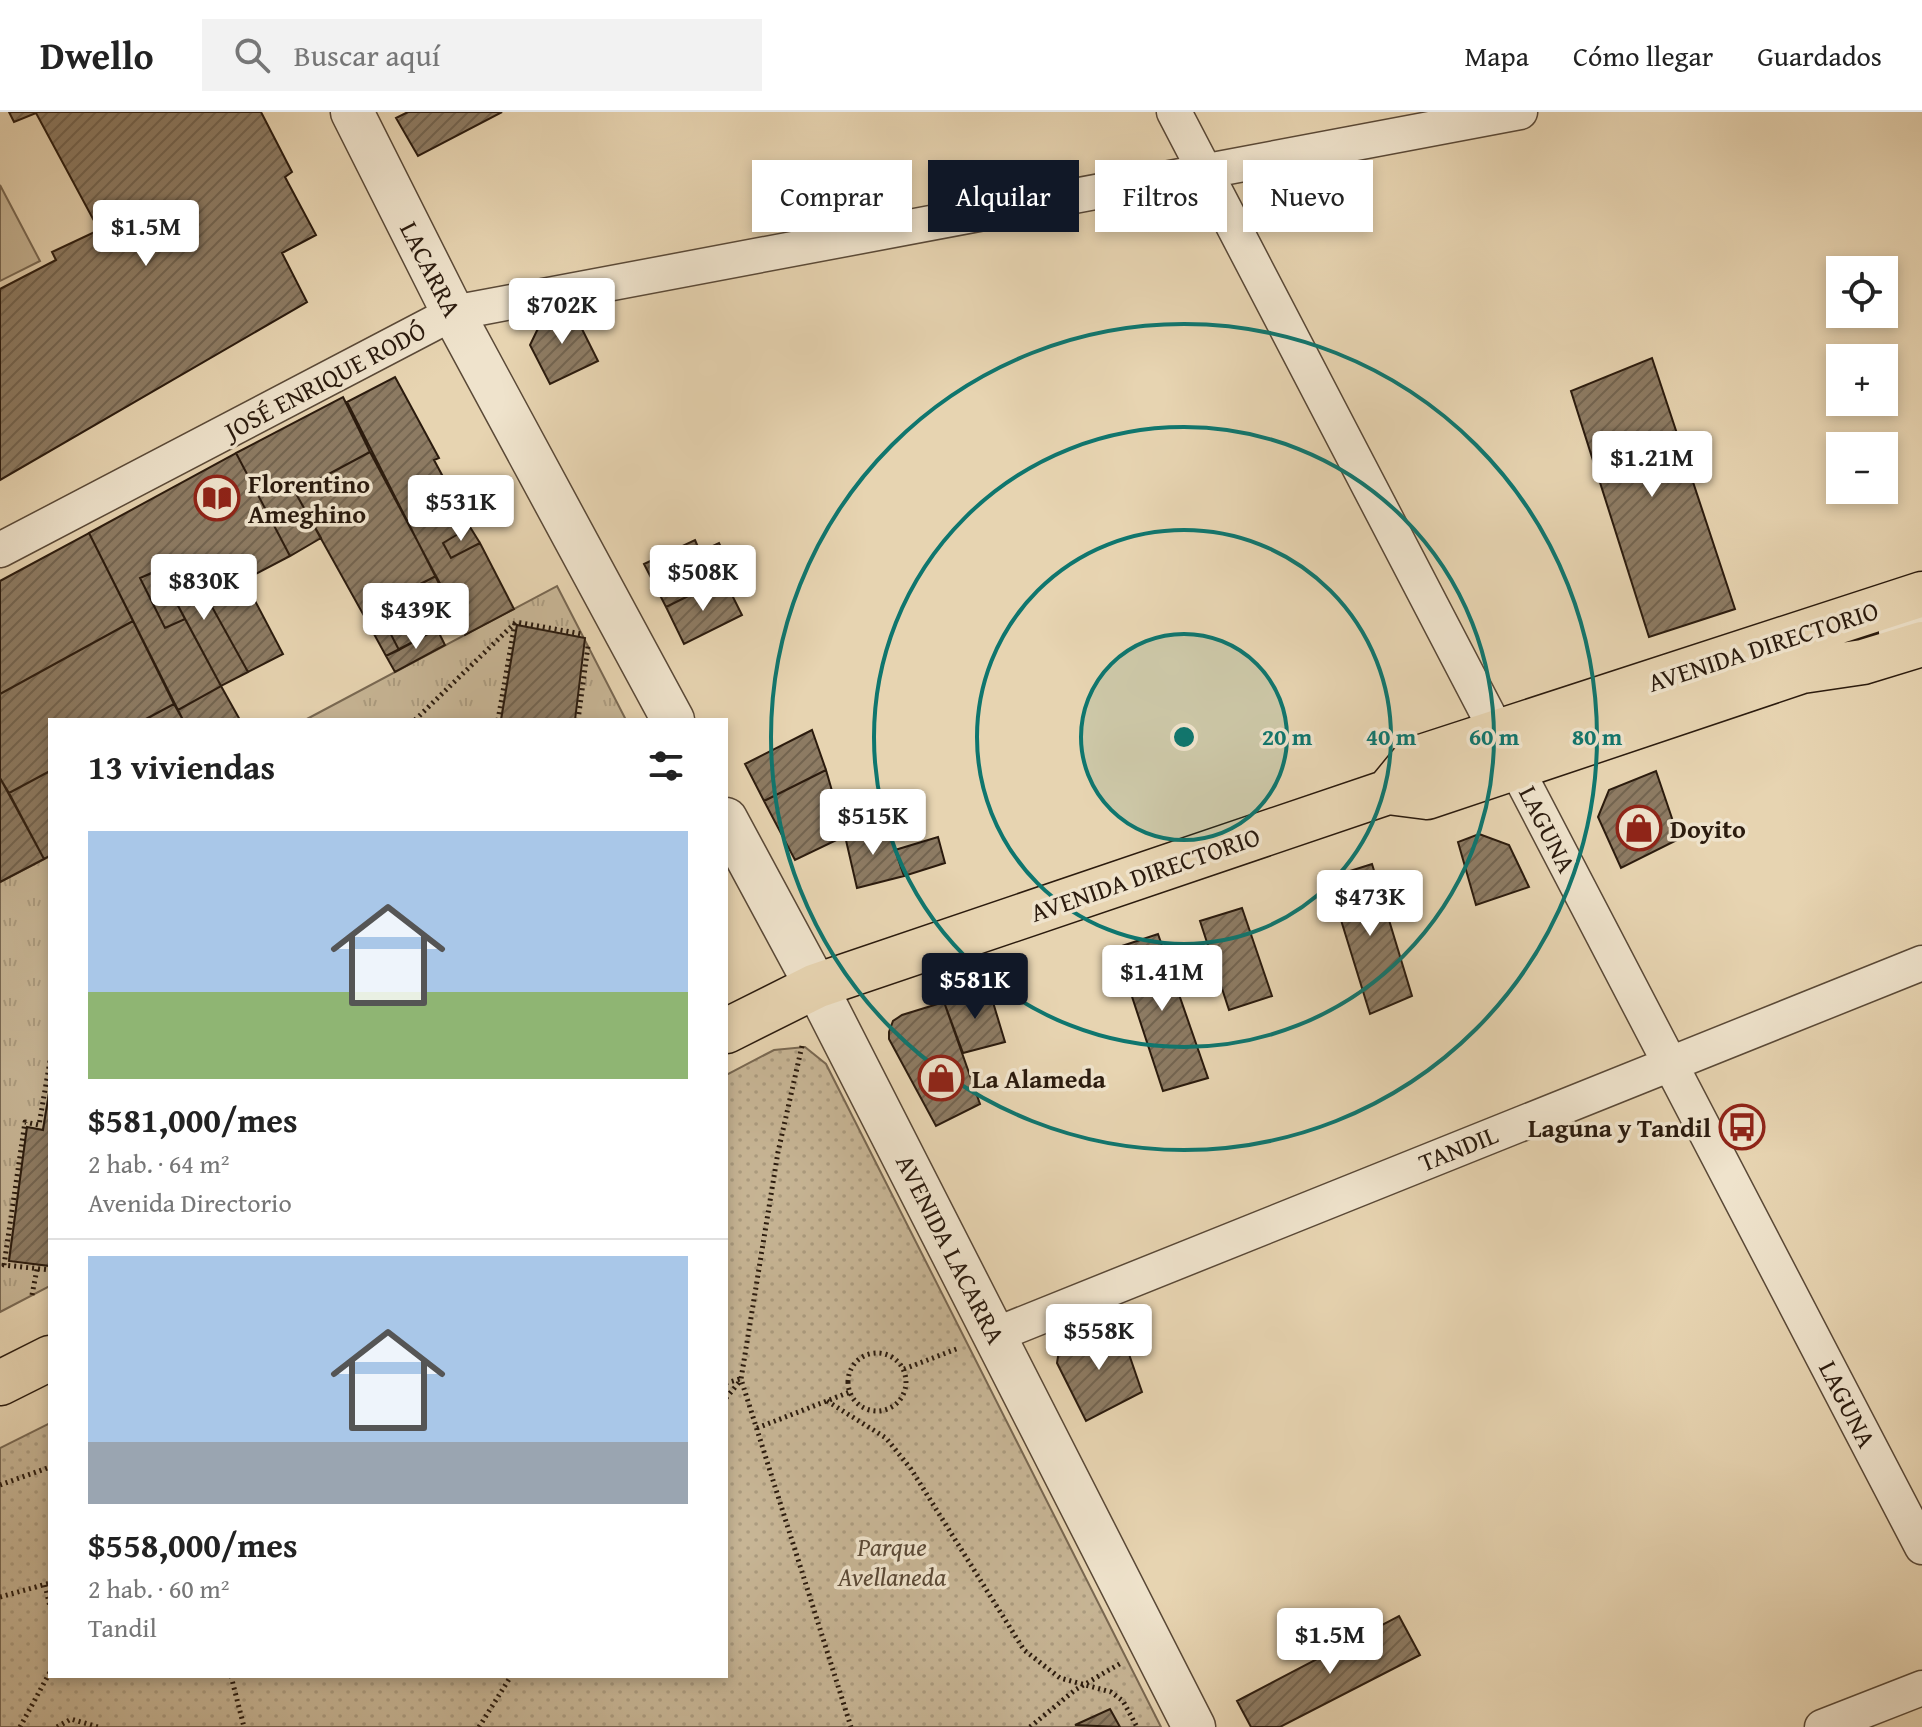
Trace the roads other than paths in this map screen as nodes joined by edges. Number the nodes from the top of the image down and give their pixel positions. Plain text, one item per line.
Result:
1 (352, 112) edge
2 (1174, 112) edge
3 (1520, 112) edge
4 (1199, 160) edge
5 (1227, 167) edge
6 (1095, 192) edge
7 (1227, 213) edge
8 (453, 313) junction
9 (0, 550) edge
10 (1922, 594) edge
11 (1922, 621) edge
12 (1869, 638) dead end
13 (1922, 644) edge
14 (1843, 650) dead end
15 (1802, 671) junction
16 (672, 718) edge
17 (1508, 750) junction
18 (728, 823) edge
19 (1922, 963) edge
20 (816, 986) junction
21 (728, 1030) edge
22 (1670, 1063) junction
23 (995, 1335) junction
24 (48, 1359) edge
25 (0, 1383) edge
26 (1922, 1547) edge
27 (1922, 1688) edge
28 (1194, 1727) edge
29 (1822, 1727) edge

1 - 8 street, LACARRA
2 - 4 street, LAGUNA
3 - 5 street, JOSÉ ENRIQUE RODÓ
6 - 8 street, JOSÉ ENRIQUE RODÓ
7 - 17 street, LAGUNA
8 - 9 street, JOSÉ ENRIQUE RODÓ
8 - 16 street, LACARRA
10 - 17 main road, AVENIDA DIRECTORIO
11 - 12 lane
13 - 15 main road, AVENIDA DIRECTORIO
14 - 15 lane
15 - 17 main road, AVENIDA DIRECTORIO
17 - 20 main road, AVENIDA DIRECTORIO
17 - 22 street, LAGUNA
18 - 20 street
19 - 22 street, TANDIL
20 - 21 main road, AVENIDA DIRECTORIO
20 - 23 street, AVENIDA LACARRA
22 - 23 street, TANDIL
22 - 26 street, LAGUNA
23 - 28 street, AVENIDA LACARRA
24 - 25 main road
27 - 29 street

